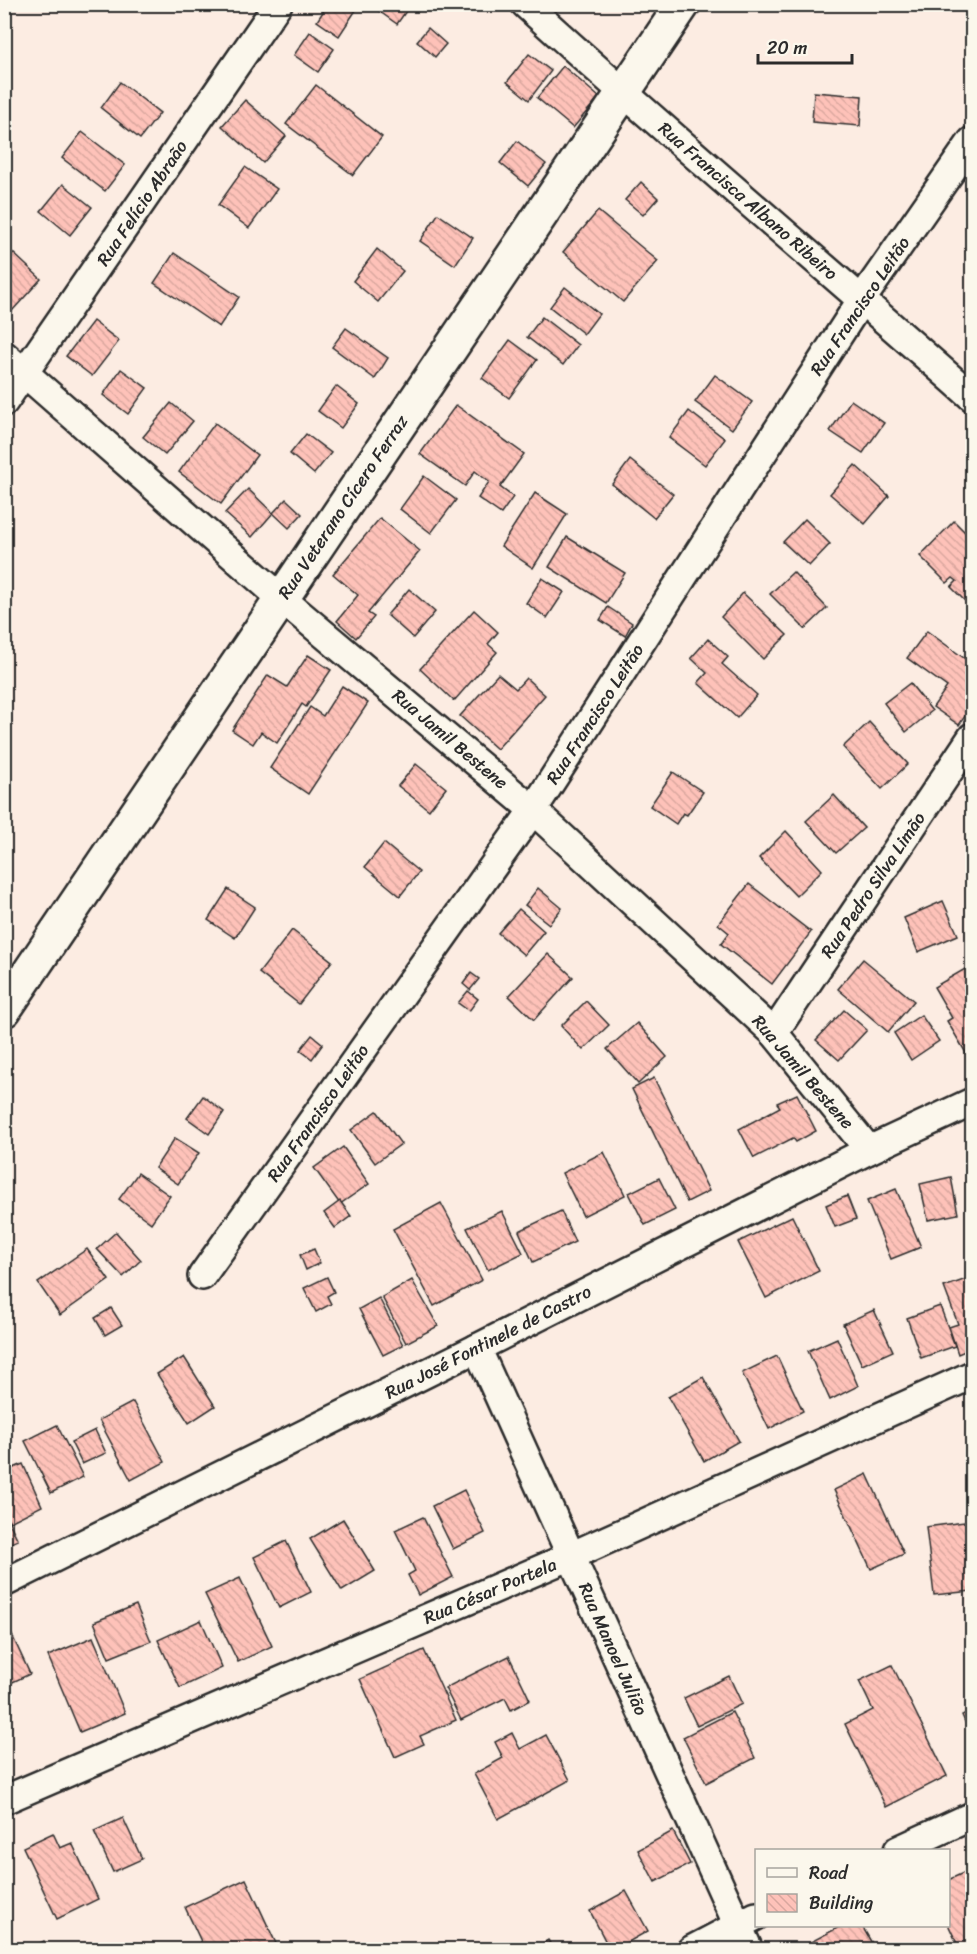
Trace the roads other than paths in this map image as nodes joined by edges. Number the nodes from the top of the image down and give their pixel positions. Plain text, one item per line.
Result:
1 (278, 4) edge
2 (525, 4) edge
3 (683, 4) edge
4 (622, 94) junction
5 (972, 141) edge
6 (862, 299) junction
7 (4, 355) edge
8 (25, 374) junction
9 (972, 397) edge
10 (4, 402) edge
11 (281, 598) junction
12 (972, 737) edge
13 (533, 810) junction
14 (4, 1010) edge
15 (774, 1034) junction
16 (972, 1102) edge
17 (869, 1150) junction
18 (202, 1276) dead end
19 (477, 1348) junction
20 (972, 1375) edge
21 (571, 1556) junction
22 (4, 1583) edge
23 (4, 1800) edge
24 (972, 1816) edge
25 (902, 1849) edge
26 (747, 1920) edge
27 (691, 1950) edge
28 (750, 1950) edge

1 - 8 street, Rua Felício Abraão
2 - 4 street, Rua Francisca Albano Ribeiro
3 - 4 street, Rua Veterano Cícero Ferraz
4 - 6 street, Rua Francisca Albano Ribeiro
4 - 11 street, Rua Veterano Cícero Ferraz
5 - 6 street, Rua Francisco Leitão
6 - 9 street, Rua Francisca Albano Ribeiro
6 - 13 street, Rua Francisco Leitão
7 - 8 street, Rua Jamil Bestene
8 - 10 street, Rua Felício Abraão
8 - 11 street, Rua Jamil Bestene
11 - 13 street, Rua Jamil Bestene
11 - 14 street, Rua Veterano Cícero Ferraz
12 - 15 street, Rua Pedro Silva Limão
13 - 15 street, Rua Jamil Bestene
13 - 18 street, Rua Francisco Leitão
15 - 17 street, Rua Jamil Bestene
16 - 17 street, Rua José Fontinele de Castro
17 - 19 street, Rua José Fontinele de Castro
19 - 21 street, Rua Manoel Julião
19 - 22 street, Rua José Fontinele de Castro
20 - 21 street, Rua César Portela
21 - 23 street, Rua César Portela
21 - 26 street, Rua Manoel Julião
24 - 25 street
26 - 27 street
26 - 28 street, Rua Manoel Julião

